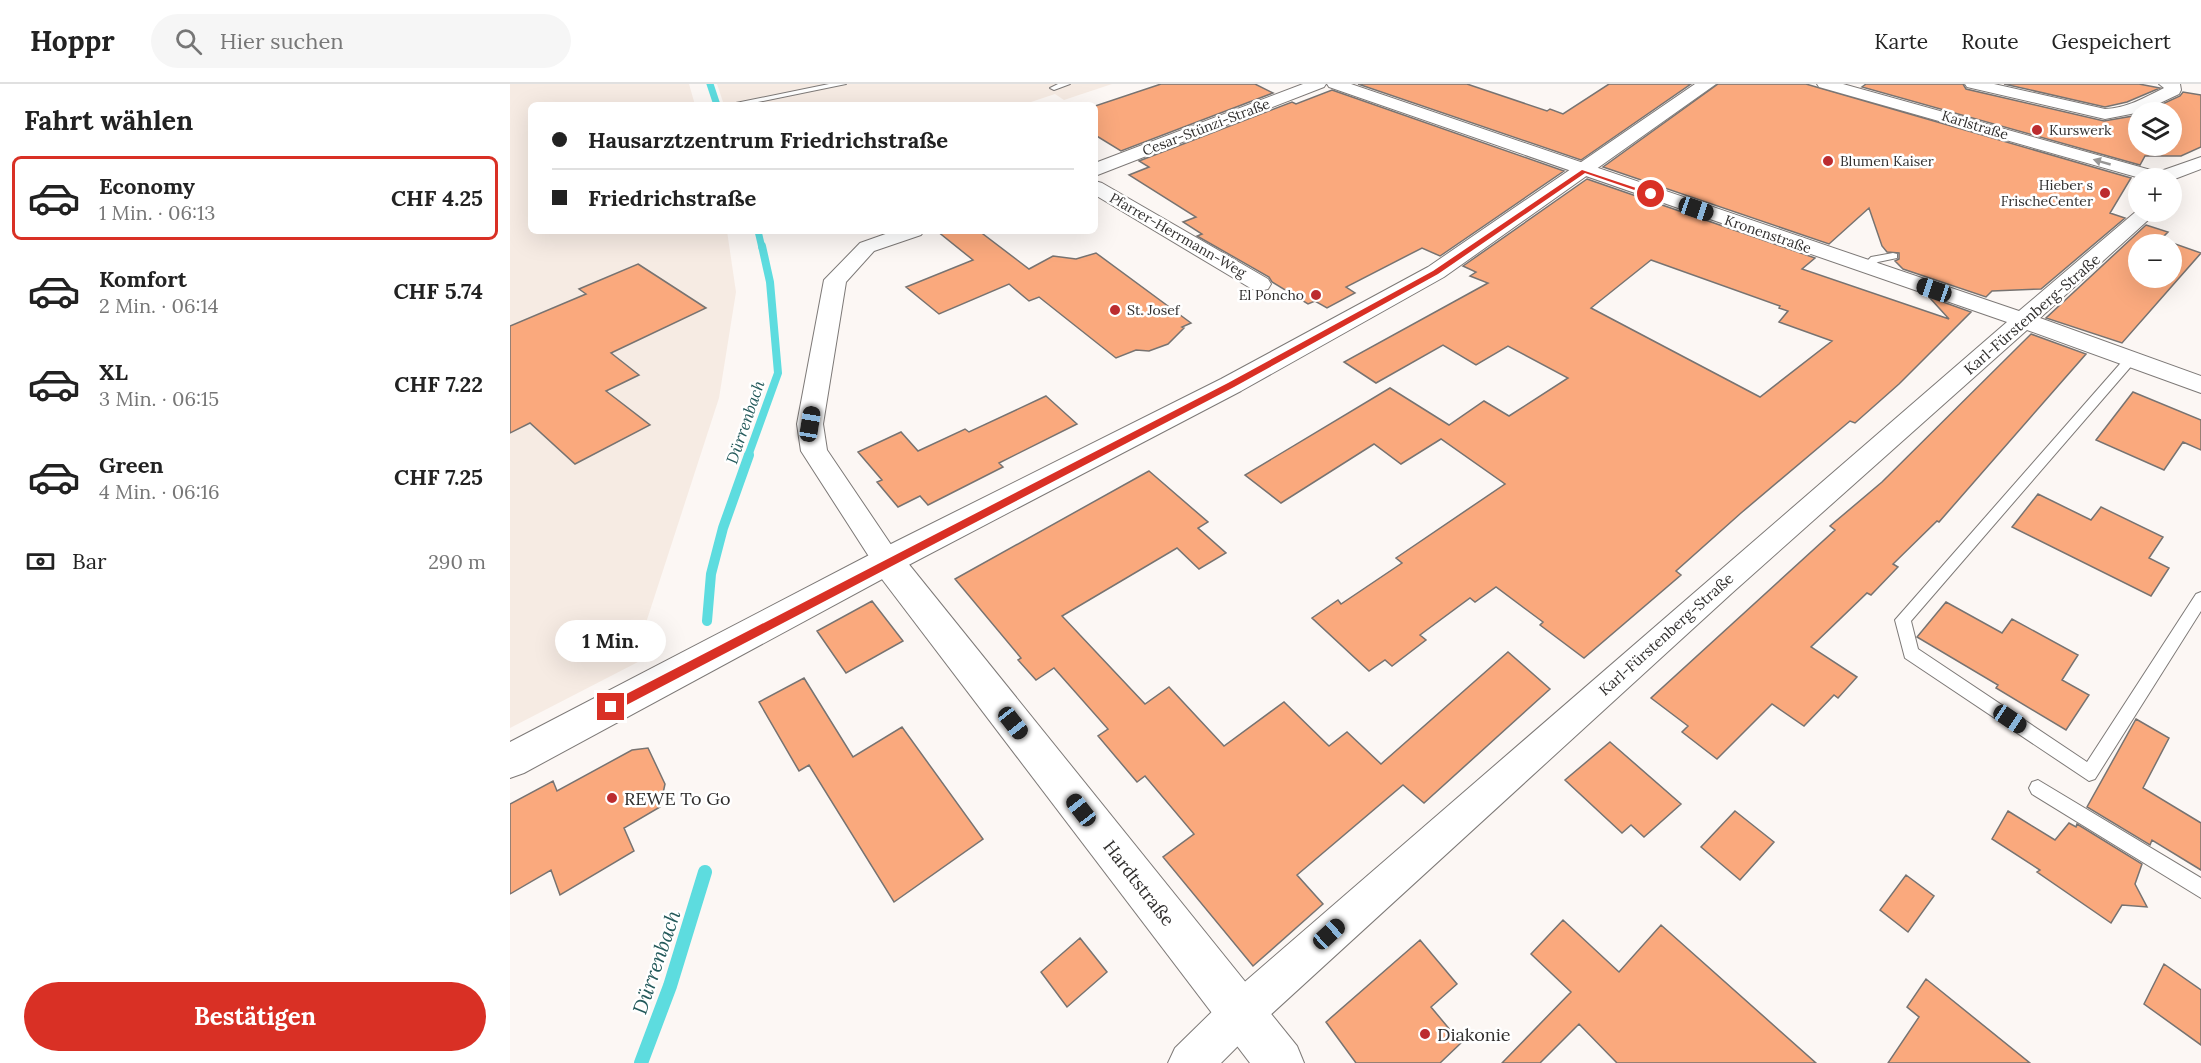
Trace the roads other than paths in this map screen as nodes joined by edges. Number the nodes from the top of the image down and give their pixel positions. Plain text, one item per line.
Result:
1 (842, 84) edge
2 (1066, 84) edge
3 (1318, 84) edge
4 (1335, 84) edge
5 (1707, 84) edge
6 (1825, 84) edge
7 (2167, 84) edge
8 (1054, 88) dead end
9 (1965, 90) edge
10 (746, 102) edge
11 (1938, 114) junction
12 (2201, 163) edge
13 (1098, 169) edge
14 (2128, 169) edge
15 (2182, 170) edge
16 (1584, 171) junction
17 (1098, 189) edge
18 (2136, 222) edge
19 (905, 234) edge
20 (1893, 256) dead end
21 (1866, 267) junction
22 (1260, 284) dead end
23 (2025, 321) junction
24 (2130, 360) junction
25 (2201, 385) edge
26 (887, 561) junction
27 (2201, 598) edge
28 (510, 761) edge
29 (2038, 788) dead end
30 (2201, 889) edge
31 (1240, 1014) junction
32 (1190, 1063) edge
33 (1280, 1063) edge

1 - 10 lane
2 - 8 lane
3 - 13 street, Cesar-Stünzi-Straße
4 - 16 street, Kronenstraße
5 - 16 main road
6 - 11 street, Karlstraße
7 - 9 street
9 - 11 street
14 -> 11 street, Karlstraße
12 - 15 street
16 - 21 street, Kronenstraße
16 - 26 main road
17 - 22 street, Pfarrer-Herrmann-Weg
18 - 23 street, Karl-Fürstenberg-Straße
19 - 26 street
20 - 21 lane
21 - 23 street, Kronenstraße
23 - 24 street, Kronenstraße
23 - 31 street, Karl-Fürstenberg-Straße
24 - 25 street, Kronenstraße
24 - 27 lane
26 - 28 main road
26 - 31 main road, Hardtstraße
29 - 30 lane
31 - 32 street, Karl-Fürstenberg-Straße
31 - 33 main road, Hardtstraße

